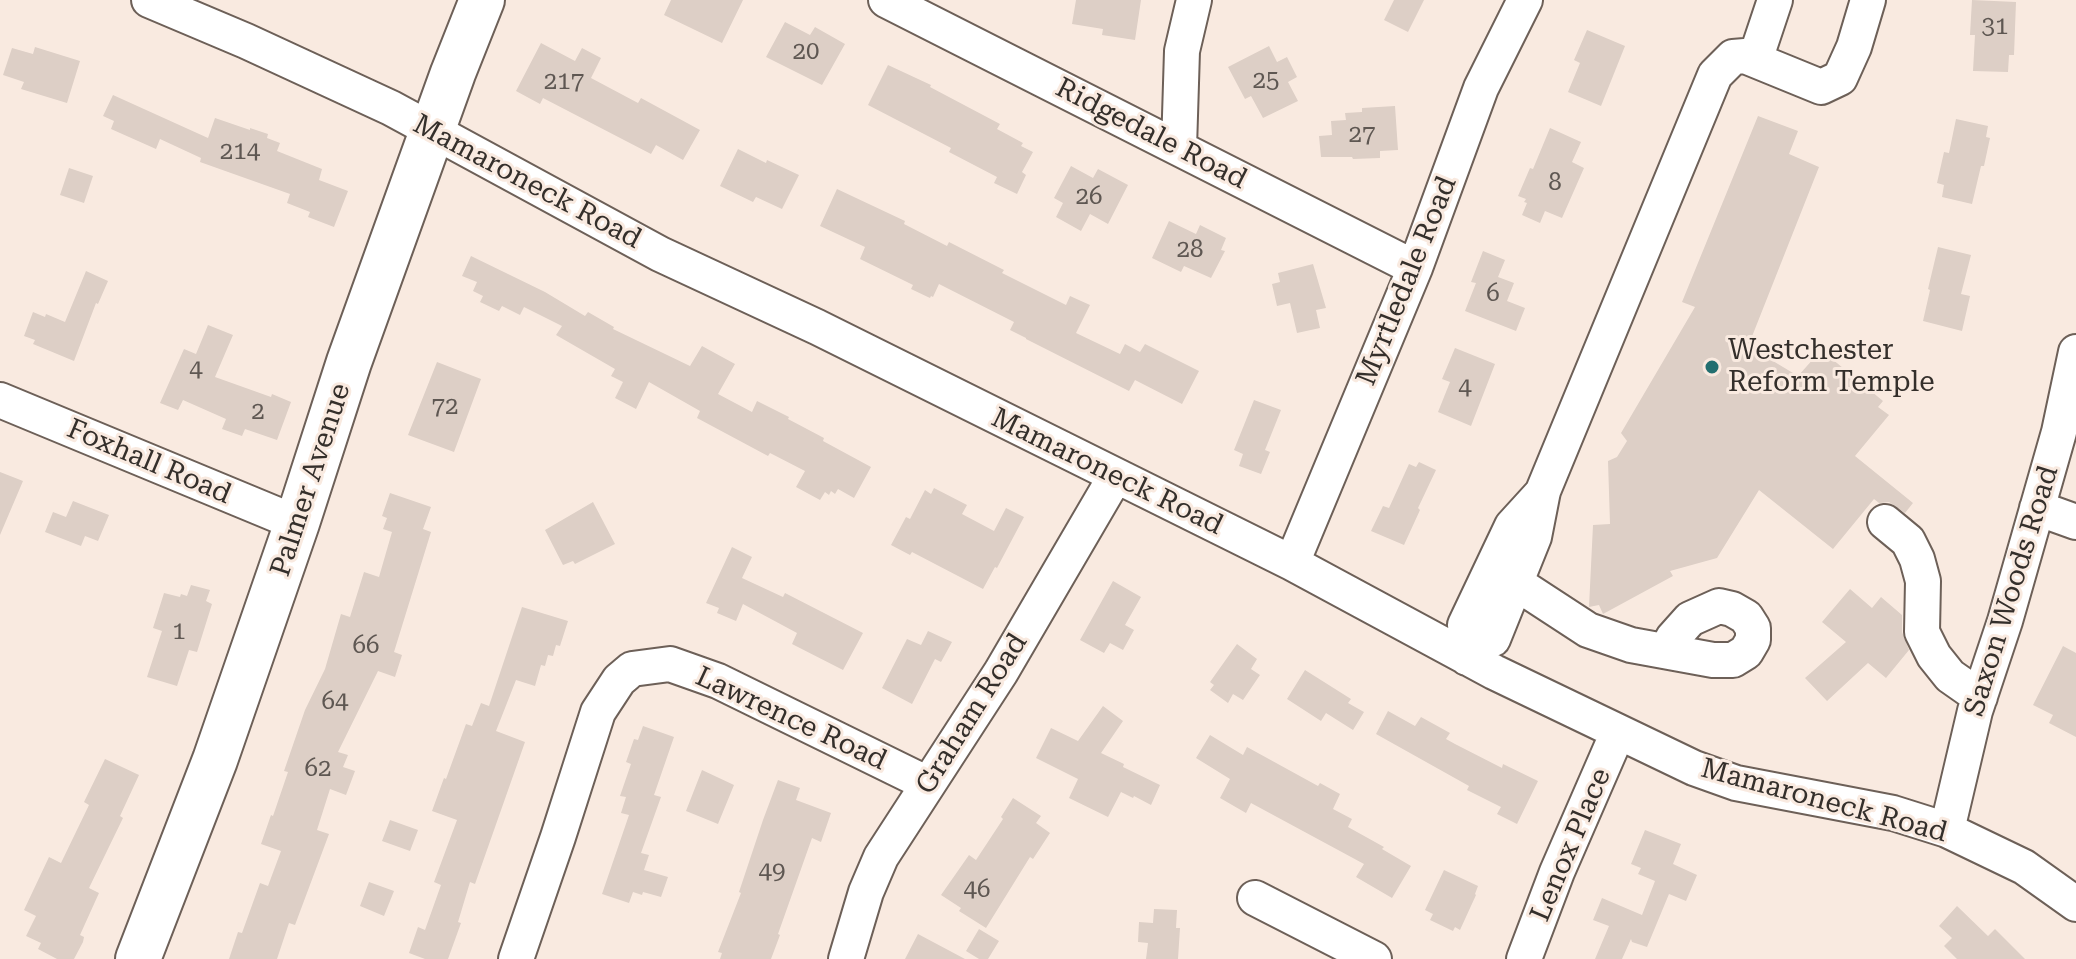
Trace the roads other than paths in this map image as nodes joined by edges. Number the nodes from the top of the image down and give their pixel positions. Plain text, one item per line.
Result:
1 (149, 0) edge
2 (482, 0) edge
3 (886, 0) edge
4 (1194, 0) edge
5 (1525, 0) edge
6 (1775, 0) edge
7 (1868, 0) edge
8 (221, 14) edge
9 (1755, 60) junction
10 (432, 130) junction
11 (1179, 148) junction
12 (1415, 268) junction
13 (2076, 352) edge
14 (0, 400) edge
15 (1115, 477) junction
16 (1543, 491) junction
17 (2037, 508) junction
18 (1885, 522) dead end
19 (2076, 522) edge
20 (297, 523) junction
21 (1292, 563) junction
22 (1516, 583) junction
23 (1470, 650) junction
24 (1666, 651) dead end
25 (1980, 697) junction
26 (1618, 732) junction
27 (928, 784) junction
28 (1947, 830) junction
29 (1255, 898) dead end
30 (2076, 904) edge
31 (138, 959) edge
32 (516, 959) edge
33 (846, 959) edge
34 (1374, 959) edge
35 (1524, 959) edge

1 - 8 street, Mamaroneck Road
2 - 10 main road, Palmer Avenue
3 - 11 street, Ridgedale Road
4 - 11 street
5 - 12 street, Myrtledale Road
6 - 9 street
7 - 9 street
8 - 10 street, Mamaroneck Road
9 - 16 street
10 - 15 street, Mamaroneck Road
10 - 20 main road, Palmer Avenue
11 - 12 street, Ridgedale Road
12 - 21 street, Myrtledale Road
13 - 17 street, Saxon Woods Road
14 - 20 street, Foxhall Road
15 - 21 street, Mamaroneck Road
15 - 27 street, Graham Road
16 - 22 street
16 - 23 street
17 - 19 street
17 - 25 street, Saxon Woods Road
18 - 25 street
20 - 31 main road, Palmer Avenue
21 - 23 street, Mamaroneck Road
22 - 23 street
22 - 24 street
23 - 26 street, Mamaroneck Road
25 - 28 street, Saxon Woods Road
26 - 28 street, Mamaroneck Road
26 - 35 street, Lenox Place
27 - 32 street, Lawrence Road
27 - 33 street, Graham Road
28 - 30 street, Mamaroneck Road
29 - 34 street

